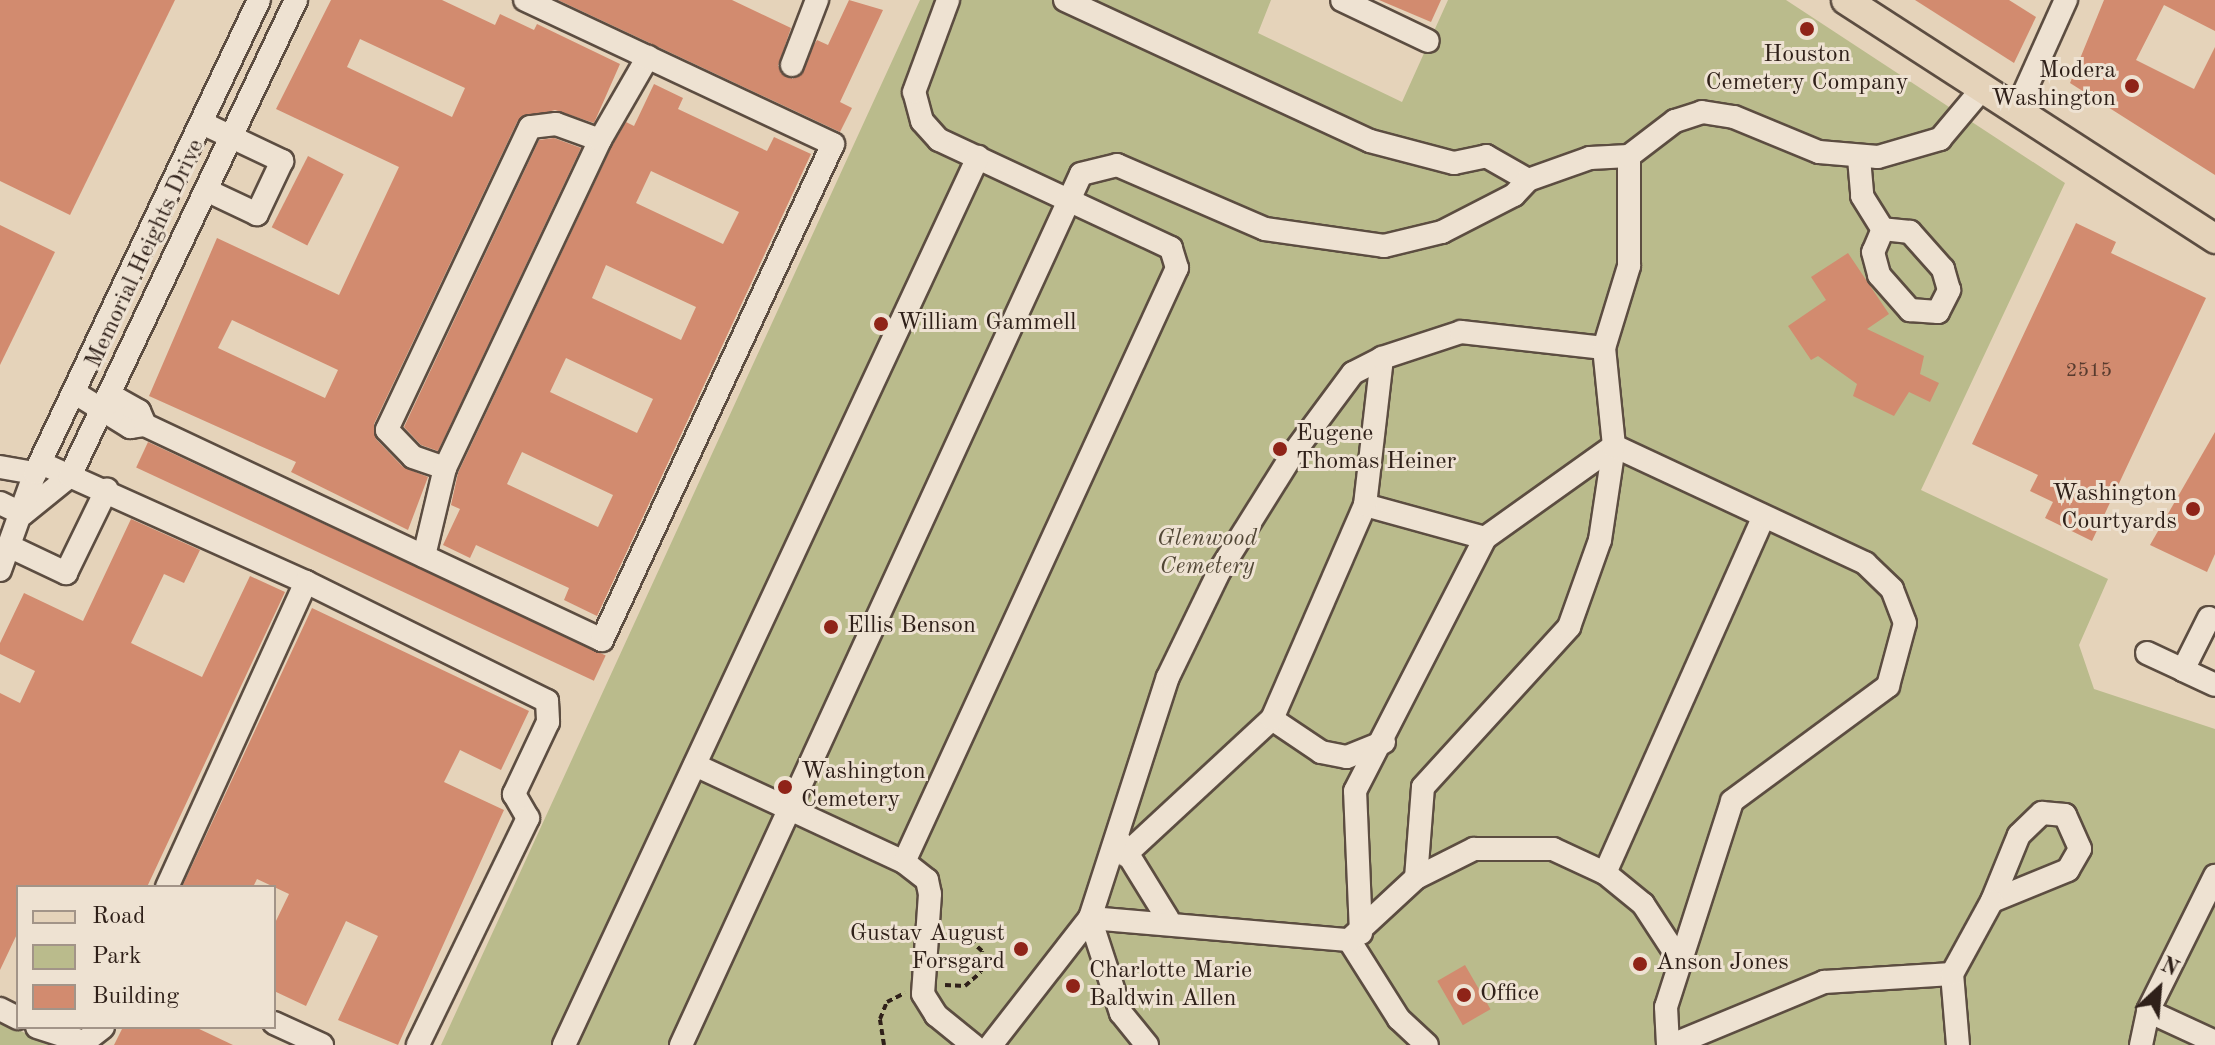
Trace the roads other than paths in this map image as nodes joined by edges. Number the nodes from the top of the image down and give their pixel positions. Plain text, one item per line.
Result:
1 (259, 0) edge
2 (296, 0) edge
3 (525, 0) edge
4 (817, 0) edge
5 (948, 0) edge
6 (1065, 0) edge
7 (1342, 0) edge
8 (1846, 0) edge
9 (2066, 0) edge
10 (1368, 6) edge
11 (1428, 41) dead end
12 (648, 57) junction
13 (792, 65) dead end
14 (1982, 89) junction
15 (2016, 111) junction
16 (202, 123) junction
17 (231, 136) junction
18 (600, 140) junction
19 (1629, 156) junction
20 (978, 157) junction
21 (1859, 158) junction
22 (1528, 180) junction
23 (206, 190) junction
24 (1068, 198) junction
25 (1883, 229) dead end
26 (2215, 239) edge
27 (1604, 348) junction
28 (1382, 358) junction
29 (75, 393) junction
30 (103, 406) junction
31 (1614, 446) junction
32 (0, 467) edge
33 (39, 468) junction
34 (445, 468) junction
35 (70, 476) junction
36 (107, 489) junction
37 (0, 503) edge
38 (1365, 505) junction
39 (23, 514) junction
40 (1762, 520) junction
41 (1485, 538) junction
42 (13, 548) junction
43 (424, 556) junction
44 (0, 570) edge
45 (306, 582) junction
46 (2209, 618) dead end
47 (2147, 653) dead end
48 (2183, 670) junction
49 (2215, 685) edge
50 (1272, 719) junction
51 (1384, 742) junction
52 (1321, 752) junction
53 (695, 765) junction
54 (1355, 791) junction
55 (790, 808) junction
56 (1121, 845) junction
57 (904, 862) junction
58 (1605, 873) junction
59 (2215, 876) edge
60 (1416, 878) junction
61 (168, 885) edge
62 (1992, 901) dead end
63 (1090, 918) junction
64 (1168, 919) junction
65 (1355, 936) junction
66 (1679, 959) junction
67 (1952, 974) junction
68 (2148, 1011) junction
69 (43, 1029) edge
70 (100, 1029) edge
71 (282, 1032) edge
72 (2215, 1042) edge
73 (322, 1045) edge
74 (418, 1045) edge
75 (564, 1045) edge
76 (681, 1045) edge
77 (973, 1045) edge
78 (991, 1045) edge
79 (1147, 1045) edge
80 (1427, 1045) edge
81 (1670, 1045) edge
82 (1958, 1045) edge
83 (2141, 1045) edge

1 - 16 street, Memorial Heights Drive
2 - 17 street, Memorial Heights Drive
3 - 12 street
4 - 13 street
5 - 20 street
6 - 22 street
7 - 10 street
8 - 14 main road
9 - 15 street
10 - 11 street
12 - 18 street
12 - 43 street
14 - 15 main road
14 - 21 street
15 - 26 main road
16 - 17 street
16 - 29 street, Memorial Heights Drive
17 - 23 street, Memorial Heights Drive
17 - 23 street
18 - 34 street
18 - 34 street
19 - 21 street
19 - 22 street
19 - 27 street
20 - 24 street
20 - 53 street
21 - 25 street
22 - 24 street
23 - 30 street, Memorial Heights Drive
24 - 55 street
24 - 57 street
27 - 28 street
27 - 31 street
28 - 38 street
28 - 56 street
29 - 30 street
29 - 33 street, Memorial Heights Drive
30 - 35 street, Memorial Heights Drive
30 - 43 street
31 - 40 street
31 - 41 street
31 - 60 street
32 - 33 street
33 - 35 street
33 - 39 street, Memorial Heights Drive
34 - 43 street
35 - 36 street
35 - 39 street, Memorial Heights Drive
36 - 42 street
36 - 45 street
37 - 39 street
38 - 41 street
38 - 50 street
39 - 42 street, Memorial Heights Drive
40 - 58 street
40 - 66 street
41 - 51 street
42 - 44 street, Memorial Heights Drive
45 - 61 street
45 - 74 street
46 - 48 street
47 - 48 street
48 - 49 street
50 - 52 street
50 - 56 street
51 - 52 street
51 - 54 street
52 - 54 street
53 - 55 street
53 - 75 street
54 - 65 street
55 - 57 street
55 - 76 street
56 - 63 street
56 - 64 street
57 - 77 street
58 - 60 street
58 - 66 street
59 - 68 street
60 - 65 street
62 - 67 street
63 - 64 street
63 - 78 street
63 - 79 street
64 - 65 street
65 - 80 street
66 - 81 street
67 - 81 street
67 - 82 street
68 - 72 street
68 - 83 street
69 - 70 street
71 - 73 street

